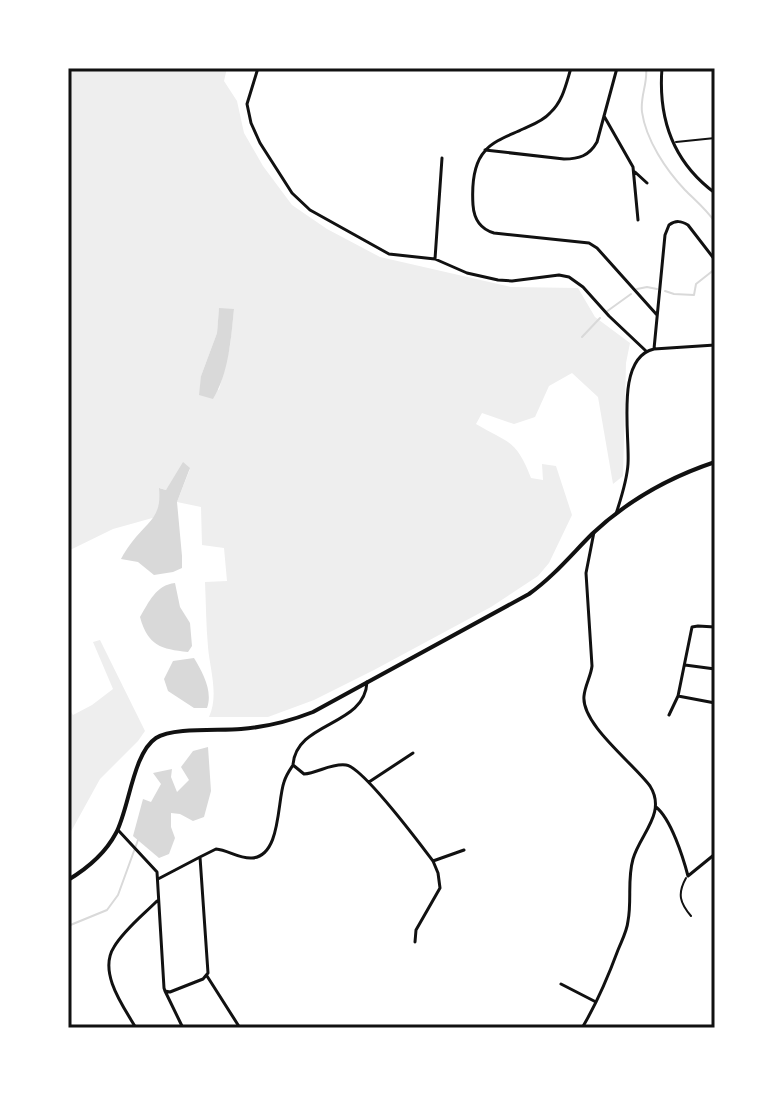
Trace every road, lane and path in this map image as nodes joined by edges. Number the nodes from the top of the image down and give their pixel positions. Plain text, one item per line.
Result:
1 (258, 68) edge
2 (571, 68) edge
3 (617, 68) edge
4 (662, 68) edge
5 (604, 116) junction
6 (715, 138) edge
7 (673, 142) junction
8 (485, 150) junction
9 (442, 158) dead end
10 (634, 171) junction
11 (647, 183) dead end
12 (715, 193) edge
13 (638, 220) dead end
14 (435, 259) junction
15 (715, 260) edge
16 (657, 315) junction
17 (715, 345) edge
18 (654, 349) junction
19 (646, 351) junction
20 (715, 462) edge
21 (616, 514) junction
22 (594, 532) junction
23 (715, 627) edge
24 (685, 665) junction
25 (715, 669) edge
26 (367, 682) junction
27 (678, 696) junction
28 (715, 703) edge
29 (669, 715) dead end
30 (413, 753) dead end
31 (293, 765) junction
32 (369, 782) junction
33 (656, 807) junction
34 (118, 830) junction
35 (464, 850) dead end
36 (715, 854) edge
37 (200, 857) junction
38 (433, 861) junction
39 (688, 876) junction
40 (158, 879) junction
41 (68, 880) edge
42 (159, 899) junction
43 (691, 916) dead end
44 (415, 942) dead end
45 (207, 976) junction
46 (561, 984) dead end
47 (165, 991) junction
48 (596, 1002) junction
49 (136, 1028) edge
50 (181, 1028) edge
51 (240, 1028) edge
52 (582, 1028) edge

1 - 14 street
2 - 8 street
3 - 5 street
4 - 7 street
5 - 8 street
5 - 10 street
6 - 7 path
7 - 12 street
8 - 16 street
9 - 14 street
10 - 11 street
10 - 13 street
14 - 19 street
15 - 16 street
16 - 18 street
17 - 18 street
18 - 19 street
19 - 21 street
20 - 21 main road
21 - 22 main road
22 - 26 main road
22 - 33 street
23 - 24 street
24 - 25 street
24 - 27 street
26 - 31 street
26 - 34 main road
27 - 28 street
27 - 29 street
30 - 32 street
31 - 32 street
31 - 37 street
32 - 38 street
33 - 39 street
33 - 48 street
34 - 40 street
34 - 41 main road
35 - 38 street
36 - 39 street
37 - 40 street
37 - 45 street
38 - 44 street
39 - 43 path
40 - 42 street
42 - 47 street
42 - 49 street
45 - 47 street
45 - 51 street
46 - 48 street
47 - 50 street
48 - 52 street

